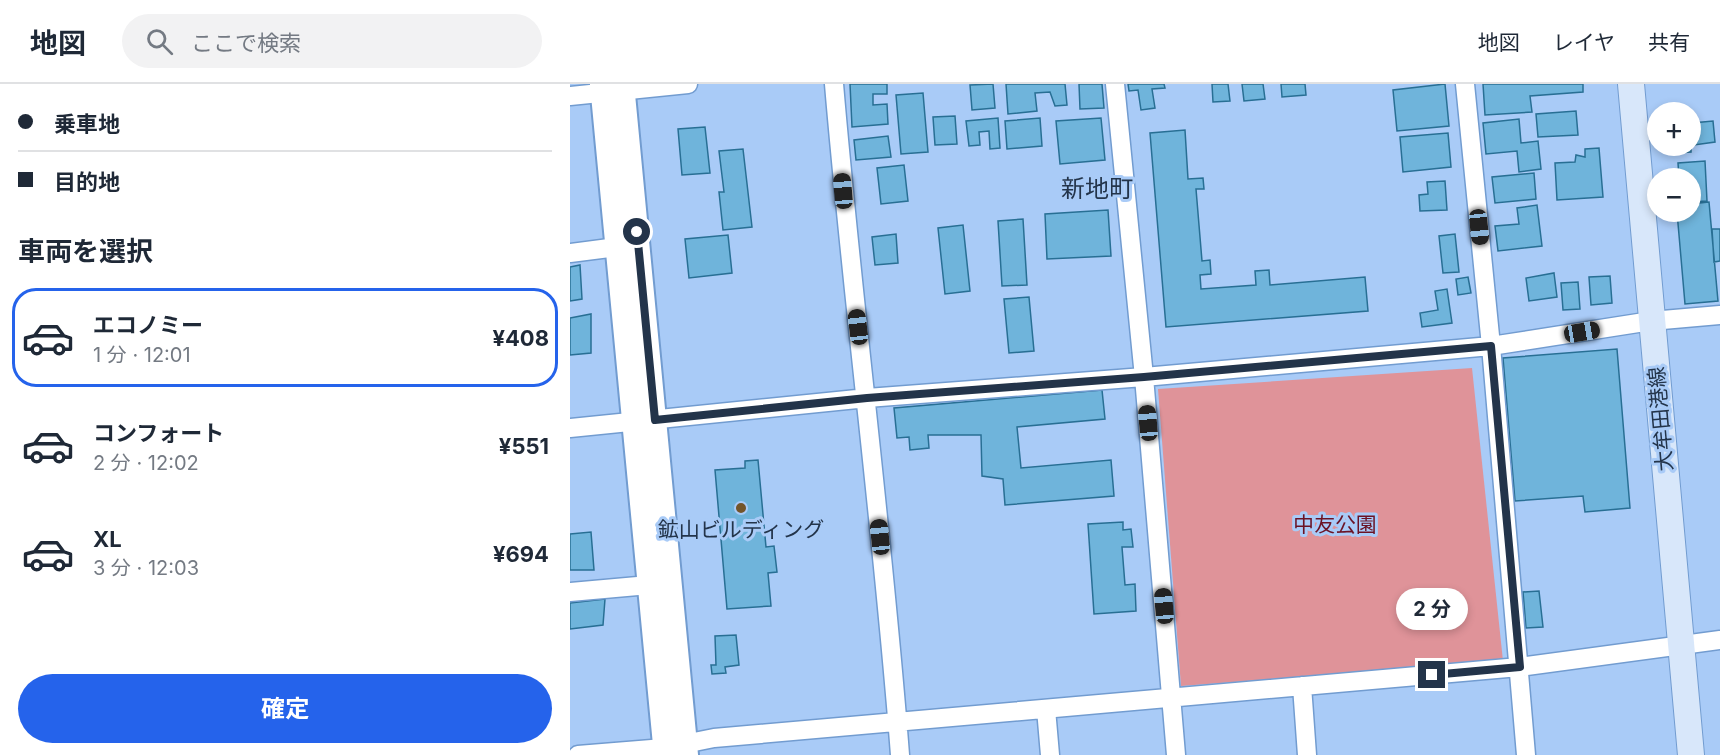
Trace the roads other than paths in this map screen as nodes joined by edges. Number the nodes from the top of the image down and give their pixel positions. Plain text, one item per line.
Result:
1 (688, 84) edge
2 (834, 84) edge
3 (1115, 84) edge
4 (1465, 84) edge
5 (1631, 84) edge
6 (613, 88) edge
7 (570, 96) edge
8 (617, 248) junction
9 (570, 253) edge
10 (1720, 315) edge
11 (1651, 321) junction
12 (1491, 346) junction
13 (1144, 377) junction
14 (867, 398) junction
15 (645, 421) junction
16 (570, 428) edge
17 (649, 585) junction
18 (570, 592) edge
19 (1720, 640) edge
20 (1682, 644) junction
21 (1520, 667) junction
22 (1302, 686) junction
23 (1172, 698) junction
24 (1046, 708) junction
25 (898, 722) junction
26 (675, 750) edge
27 (578, 755) edge
28 (900, 755) edge
29 (1050, 755) edge
30 (1176, 755) edge
31 (1307, 755) edge
32 (1526, 755) edge
33 (1690, 755) edge

1 - 6 street
2 - 14 street
3 - 13 street
4 - 12 street
5 - 11 main road, 大牟田港線
6 - 7 street
6 - 8 street
6 - 15 street
8 - 9 street
8 - 15 street
10 - 11 street
11 - 12 street
11 - 20 main road, 大牟田港線
12 - 13 street
12 - 21 street
13 - 14 street
13 - 23 street
14 - 15 street
14 - 25 street
15 - 16 street
15 - 17 street
15 - 26 street
17 - 18 street
17 - 26 street
19 - 20 street
20 - 21 street
20 - 33 main road, 大牟田港線
21 - 22 street
21 - 32 street
22 - 23 street
22 - 31 street
23 - 24 street
23 - 30 street
24 - 25 street
24 - 29 street
25 - 26 street
25 - 28 street
26 - 27 street

